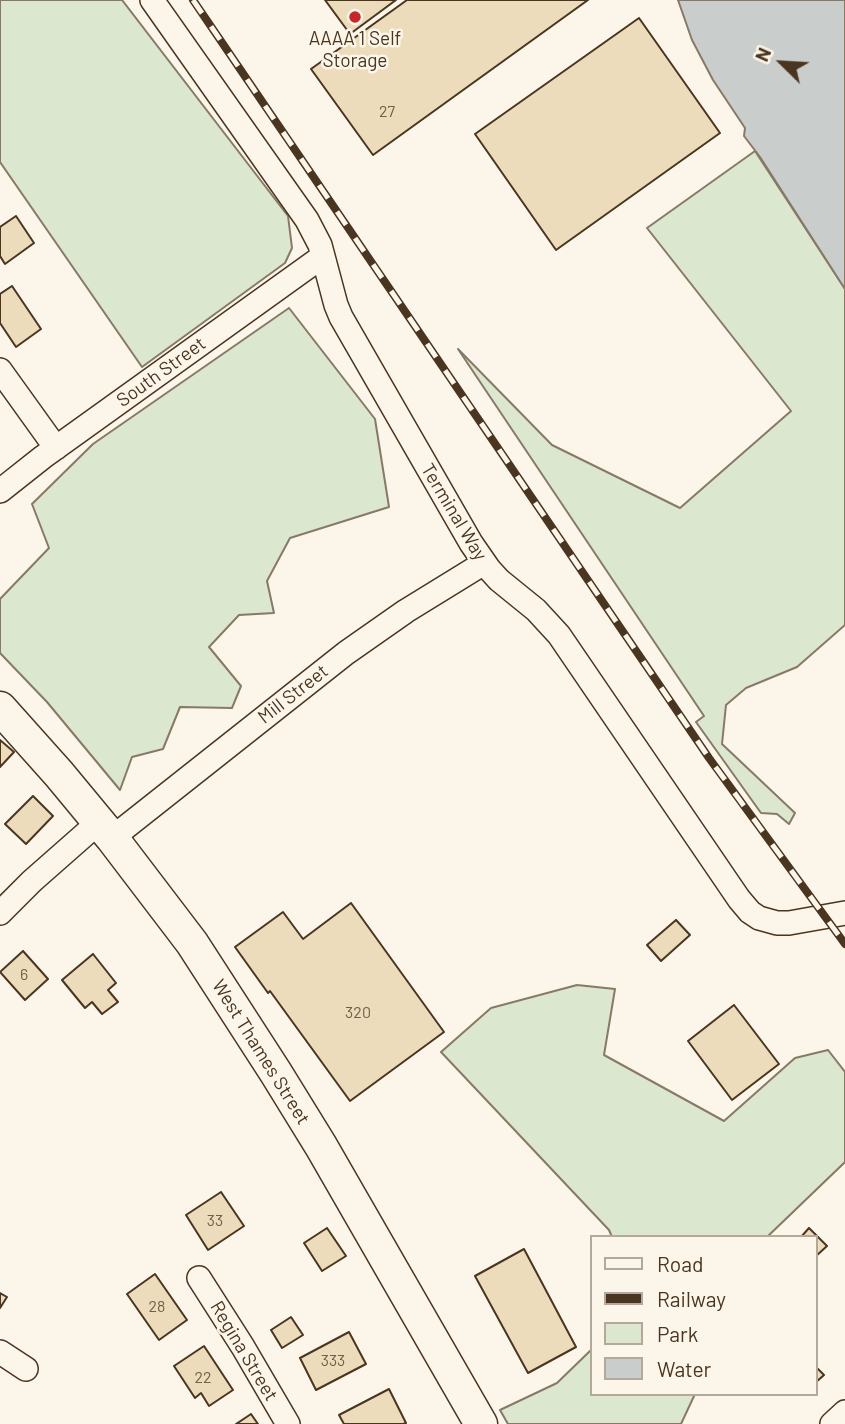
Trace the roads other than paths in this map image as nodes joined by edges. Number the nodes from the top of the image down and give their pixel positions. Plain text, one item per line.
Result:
1 (152, 0) edge
2 (323, 256) junction
3 (0, 370) edge
4 (56, 448) junction
5 (0, 491) edge
6 (484, 563) junction
7 (0, 708) edge
8 (105, 830) junction
9 (0, 913) edge
10 (845, 913) edge
11 (199, 1278) dead end
12 (0, 1352) edge
13 (26, 1369) dead end
14 (845, 1412) edge
15 (288, 1424) edge
16 (481, 1424) edge
17 (832, 1424) edge

1 - 2 street, Terminal Way
2 - 4 street, South Street
2 - 6 street, Terminal Way
3 - 4 street
4 - 5 street, South Street
6 - 8 street, Mill Street
6 - 10 street, Terminal Way
7 - 8 main road, West Thames Street
8 - 9 street, Mill Street
8 - 16 main road, West Thames Street
11 - 15 street, Regina Street
12 - 13 street
14 - 17 street

